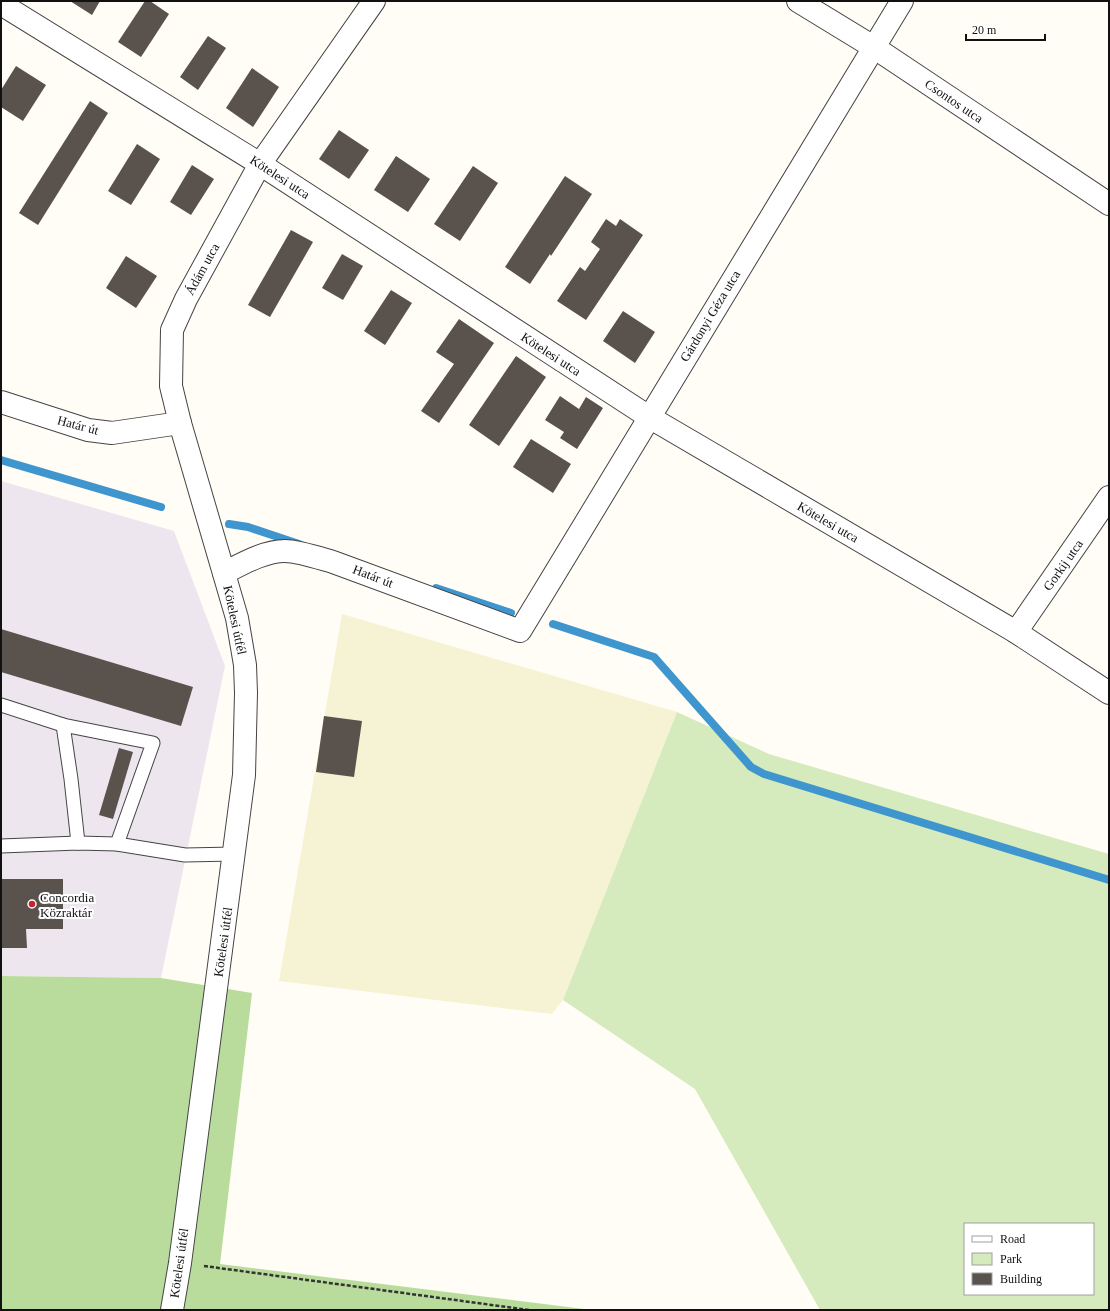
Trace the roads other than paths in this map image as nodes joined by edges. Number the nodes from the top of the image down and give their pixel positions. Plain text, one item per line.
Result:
1 (374, 1) edge
2 (798, 1) edge
3 (902, 1) edge
4 (1, 4) edge
5 (875, 48) junction
6 (260, 164) junction
7 (1109, 204) edge
8 (1, 402) edge
9 (648, 417) junction
10 (180, 423) junction
11 (1109, 498) edge
12 (224, 574) junction
13 (520, 631) joint
14 (1016, 632) junction
15 (1109, 693) edge
16 (1, 705) edge
17 (63, 725) junction
18 (78, 843) junction
19 (117, 844) junction
20 (1, 846) edge
21 (234, 854) junction
22 (172, 1310) edge

1 - 6 street, Ádám utca
2 - 5 street, Csontos utca
3 - 5 street, Gárdonyi Géza utca
4 - 6 street, Kötelesi utca
5 - 7 street, Csontos utca
5 - 9 street, Gárdonyi Géza utca
6 - 9 street, Kötelesi utca
6 - 10 street, Ádám utca
8 - 10 street, Határ út
9 - 13 street, Gárdonyi Géza utca
9 - 14 street, Kötelesi utca
10 - 12 street, Ádám utca
11 - 14 street, Gorkij utca
12 - 13 street, Határ út
12 - 21 street, Kötelesi útfél
14 - 15 street, Kötelesi utca
16 - 17 lane
17 - 18 lane
17 - 19 lane
18 - 19 lane
18 - 20 lane
19 - 21 lane
21 - 22 street, Kötelesi útfél

